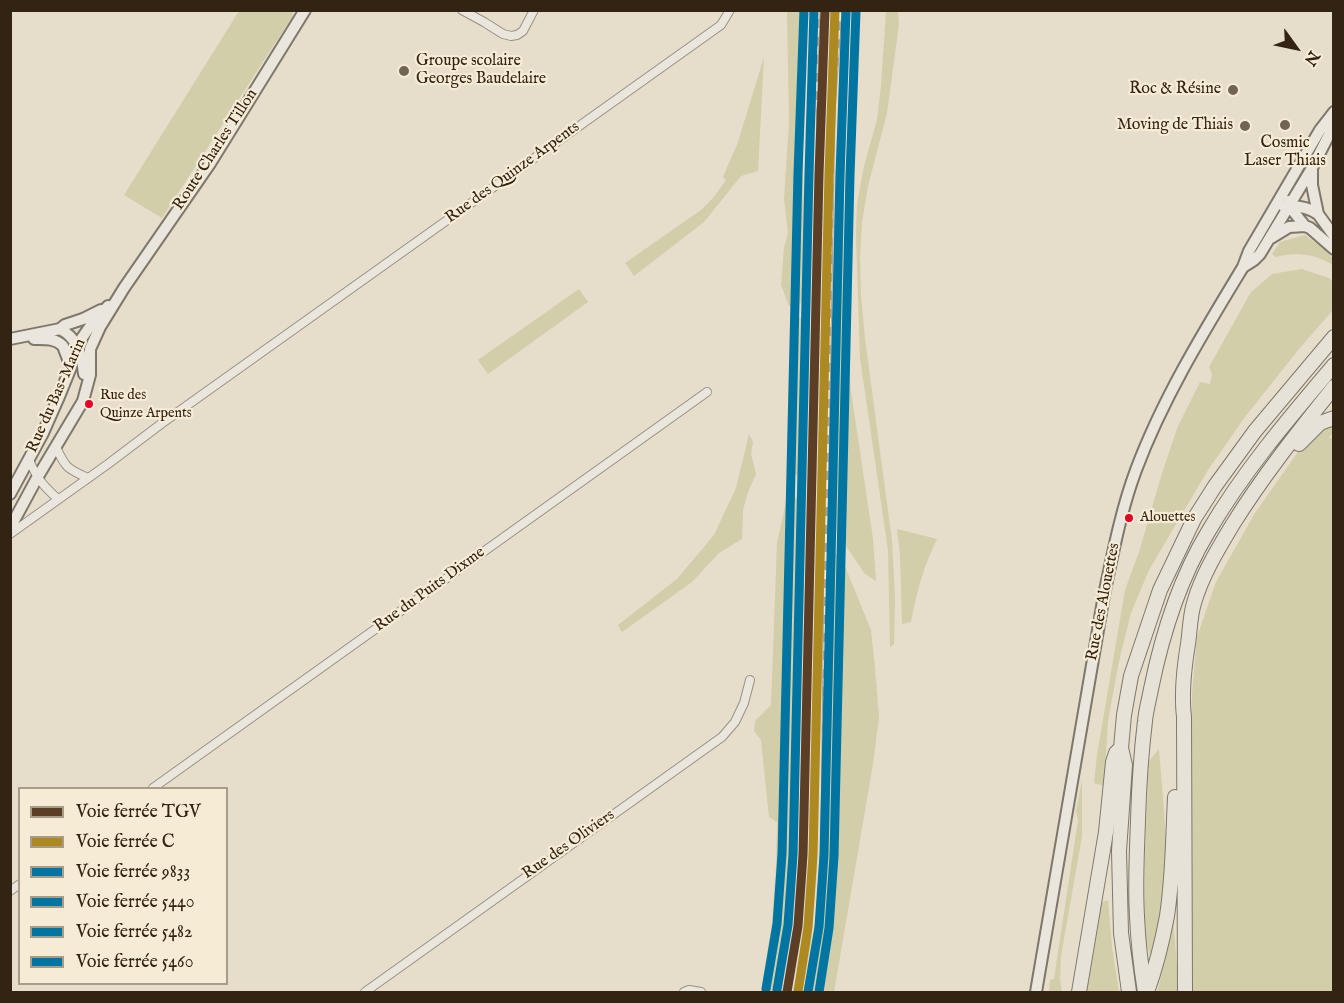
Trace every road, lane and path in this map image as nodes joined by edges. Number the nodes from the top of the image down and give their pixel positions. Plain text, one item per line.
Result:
1 (305, 10) edge
2 (462, 10) edge
3 (534, 10) edge
4 (730, 10) edge
5 (1334, 112) edge
6 (1334, 125) edge
7 (1320, 130) junction
8 (1312, 168) junction
9 (1288, 206) junction
10 (1273, 210) junction
11 (1318, 214) junction
12 (1305, 226) junction
13 (1334, 236) edge
14 (1268, 240) junction
15 (1334, 249) edge
16 (1243, 267) junction
17 (124, 288) joint
18 (106, 312) junction
19 (91, 324) junction
20 (60, 329) junction
21 (1334, 337) edge
22 (16, 338) edge
23 (77, 345) junction
24 (1334, 365) edge
25 (71, 367) junction
26 (88, 382) junction
27 (1334, 387) edge
28 (707, 392) dead end
29 (1334, 418) edge
30 (56, 447) junction
31 (29, 460) junction
32 (1275, 462) junction
33 (38, 478) junction
34 (88, 478) junction
35 (10, 495) edge
36 (58, 499) junction
37 (10, 528) edge
38 (10, 534) edge
39 (750, 680) dead end
40 (1182, 707) junction
41 (1120, 748) junction
42 (156, 787) edge
43 (1042, 962) junction
44 (365, 993) edge
45 (684, 993) edge
46 (701, 993) edge
47 (1036, 993) edge
48 (1042, 993) edge
49 (1079, 993) edge
50 (1129, 993) edge
51 (1146, 993) edge
52 (1185, 993) edge

1 - 17 main road, Route Charles Tillon
2 - 3 street
4 - 34 street, Rue des Quinze Arpents
5 - 7 main road, Rue des Alouettes
6 - 8 main road, Rue des Alouettes
7 - 9 main road
7 - 10 main road, Rue des Alouettes
8 - 9 main road, Rue des Alouettes
8 - 11 main road
9 - 10 main road
9 - 11 main road
9 - 12 main road
9 - 14 main road, Rue des Alouettes
10 - 16 main road, Rue des Alouettes
11 - 13 main road
12 - 14 main road
12 - 15 main road
14 - 16 main road, Rue des Alouettes
16 - 43 main road, Rue des Alouettes
17 - 18 main road, Rue du Bas-Marin
18 - 19 main road, Rue du Bas-Marin
18 - 20 main road
18 - 26 main road, Rue du Bas-Marin
19 - 20 main road
19 - 23 main road, Rue du Bas-Marin
20 - 22 main road
20 - 23 main road
21 - 41 highway
22 - 25 main road
23 - 25 main road, Rue du Bas-Marin
23 - 26 main road
24 - 51 highway
25 - 31 main road, Rue du Bas-Marin
26 - 30 main road, Rue du Bas-Marin
27 - 32 highway
28 - 42 street, Rue du Puits Dixme
29 - 32 highway
30 - 33 main road, Rue du Bas-Marin
30 - 34 street
31 - 33 street
31 - 35 main road, Rue du Bas-Marin
32 - 40 highway
33 - 36 street
33 - 37 main road, Rue du Bas-Marin
34 - 36 street, Rue des Quinze Arpents
36 - 38 street, Rue des Quinze Arpents
39 - 44 street, Rue des Oliviers
40 - 51 highway
40 - 52 highway
41 - 49 highway
41 - 50 highway
43 - 47 main road
43 - 48 main road
45 - 46 street

